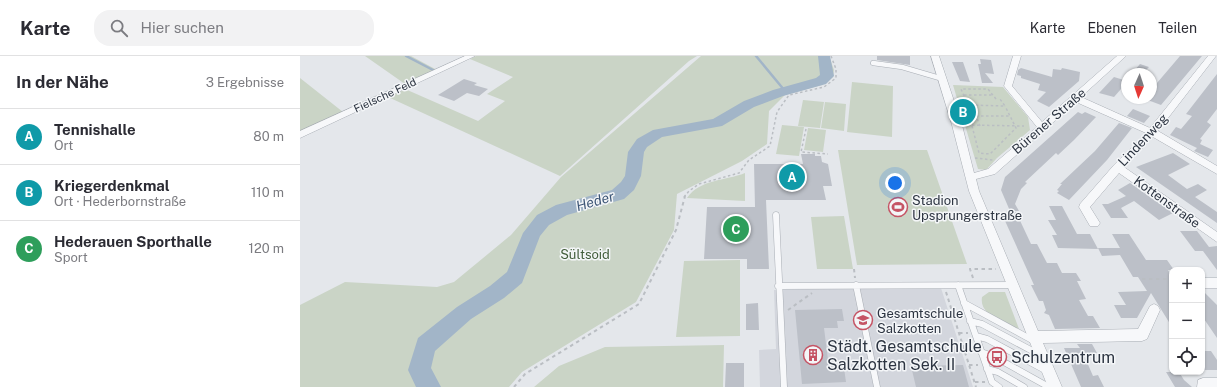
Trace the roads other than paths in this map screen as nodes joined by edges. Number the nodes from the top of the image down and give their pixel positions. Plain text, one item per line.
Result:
1 (471, 56) edge
2 (935, 56) edge
3 (1017, 56) edge
4 (1122, 56) edge
5 (1212, 56) edge
6 (873, 63) dead end
7 (943, 79) junction
8 (1075, 98) junction
9 (1042, 127) junction
10 (1152, 132) junction
11 (300, 135) edge
12 (1118, 166) junction
13 (1217, 171) edge
14 (971, 177) junction
15 (776, 215) dead end
16 (1094, 223) dead end
17 (1217, 238) edge
18 (1205, 283) edge
19 (1217, 283) edge
20 (856, 285) junction
21 (958, 285) junction
22 (1013, 285) junction
23 (778, 286) junction
24 (964, 303) junction
25 (1154, 310) dead end
26 (970, 321) junction
27 (976, 336) junction
28 (1035, 339) junction
29 (981, 352) junction
30 (1042, 355) junction
31 (987, 369) junction
32 (1048, 372) junction
33 (784, 387) edge
34 (877, 387) edge
35 (999, 387) edge
36 (1024, 387) edge
37 (1049, 387) edge
38 (1055, 387) edge

1 - 11 street, Fielsche Feld
2 - 7 street
3 - 9 street
4 - 8 street, Bürener Straße
5 - 10 street, Lindenweg
6 - 7 lane
7 - 14 street
8 - 9 street, Bürener Straße
8 - 10 street
9 - 14 street, Bürener Straße
10 - 12 street, Lindenweg
10 - 13 street
12 - 16 street, Lindenweg
12 - 17 street, Kottenstraße
14 - 22 street
15 - 23 lane
18 - 19 street
20 - 21 lane
20 - 23 lane
20 - 34 lane
21 - 22 lane
21 - 24 lane
22 - 28 street
23 - 33 lane
24 - 26 lane
24 - 28 lane
25 - 28 street
26 - 27 lane
26 - 30 lane
27 - 29 lane
27 - 32 lane
28 - 30 street
29 - 31 lane
29 - 37 lane
30 - 32 street
31 - 35 lane
31 - 36 lane
32 - 38 street

